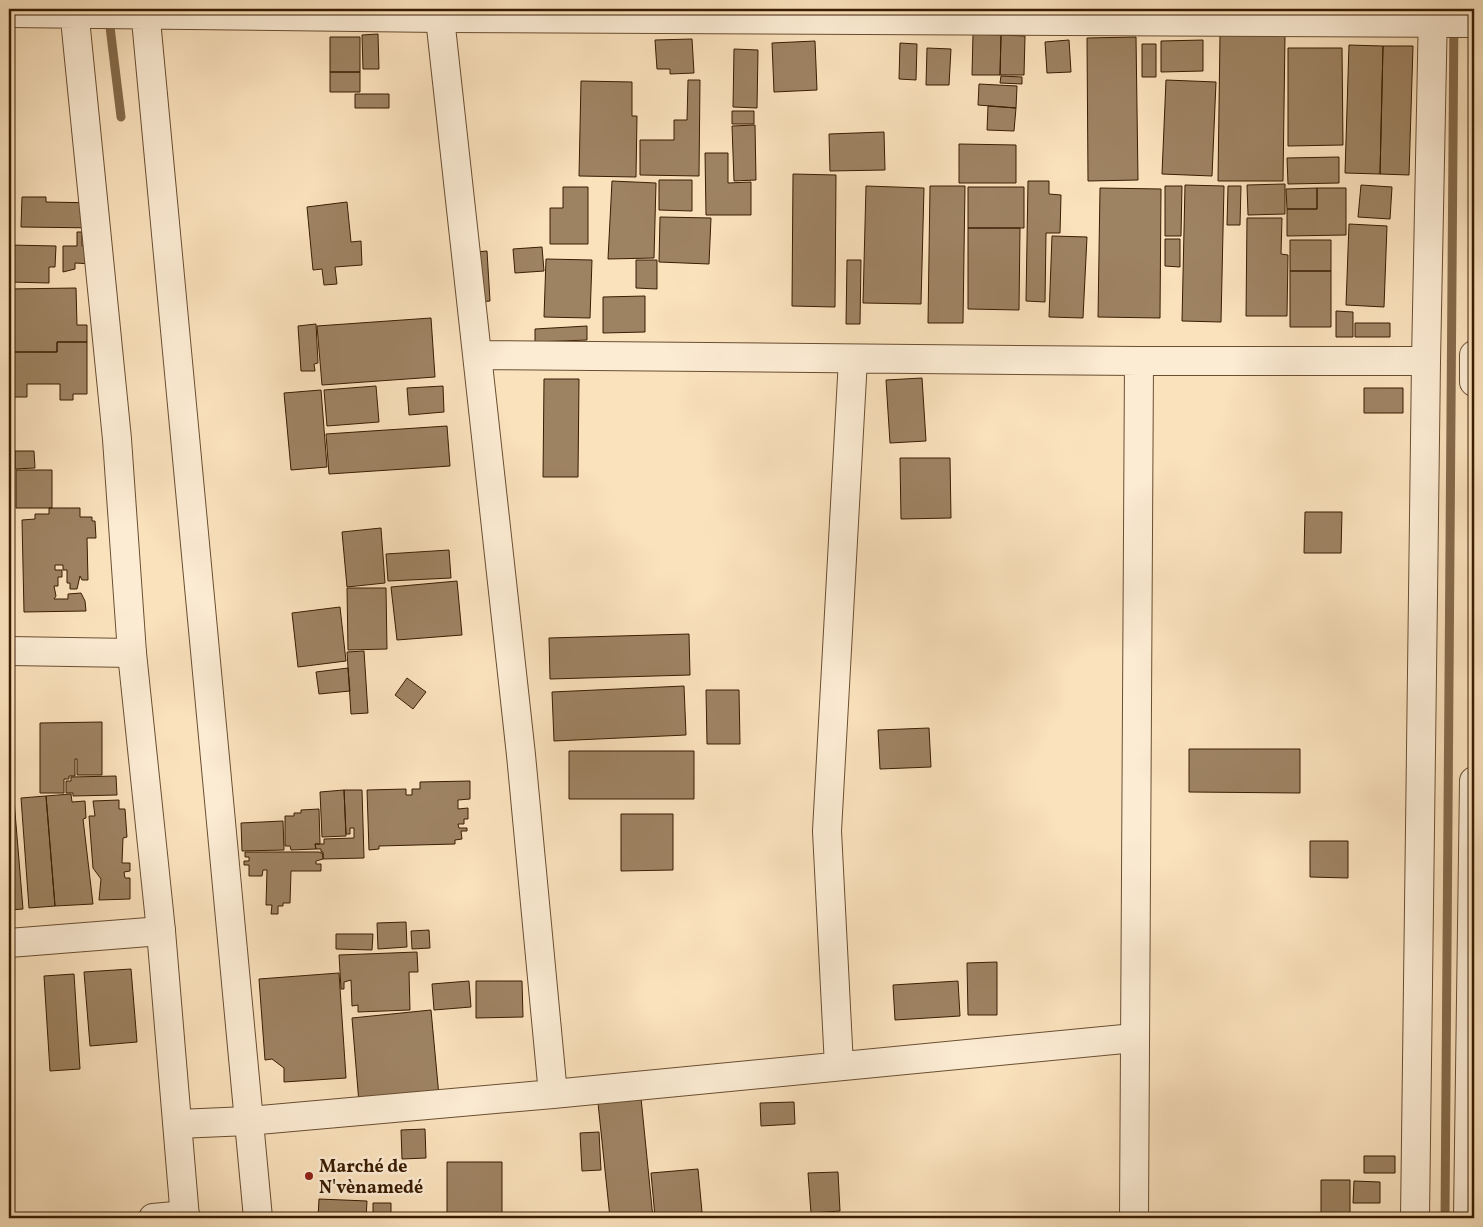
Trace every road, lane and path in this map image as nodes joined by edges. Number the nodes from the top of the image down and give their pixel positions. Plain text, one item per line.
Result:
1 (74, 11) edge
2 (145, 12) edge
3 (9, 13) edge
4 (1433, 16) edge
5 (440, 18) junction
6 (1474, 23) edge
7 (476, 355) junction
8 (1474, 356) edge
9 (852, 359) junction
10 (1426, 360) junction
11 (1139, 361) junction
12 (1474, 382) edge
13 (9, 651) edge
14 (132, 653) junction
15 (1474, 781) edge
16 (161, 931) junction
17 (9, 943) edge
18 (1473, 1001) edge
19 (1134, 1038) junction
20 (839, 1066) junction
21 (553, 1094) junction
22 (248, 1121) junction
23 (178, 1124) junction
24 (185, 1217) edge
25 (153, 1218) edge
26 (258, 1218) edge
27 (1134, 1218) edge
28 (1415, 1218) edge
29 (1468, 1218) edge

1 - 2 street
1 - 3 street
1 - 14 street
2 - 5 street
2 - 22 street
4 - 5 street
4 - 6 street
4 - 10 street
5 - 7 street
7 - 9 street
7 - 21 street
8 - 12 street
9 - 11 street
9 - 20 street
10 - 11 street
10 - 28 street
11 - 19 street
13 - 14 street
14 - 16 street
15 - 18 street
16 - 17 street
16 - 23 street
18 - 29 street
19 - 20 street
19 - 27 street
20 - 21 street
21 - 22 street
22 - 23 street
22 - 26 street
23 - 24 street
24 - 25 street

